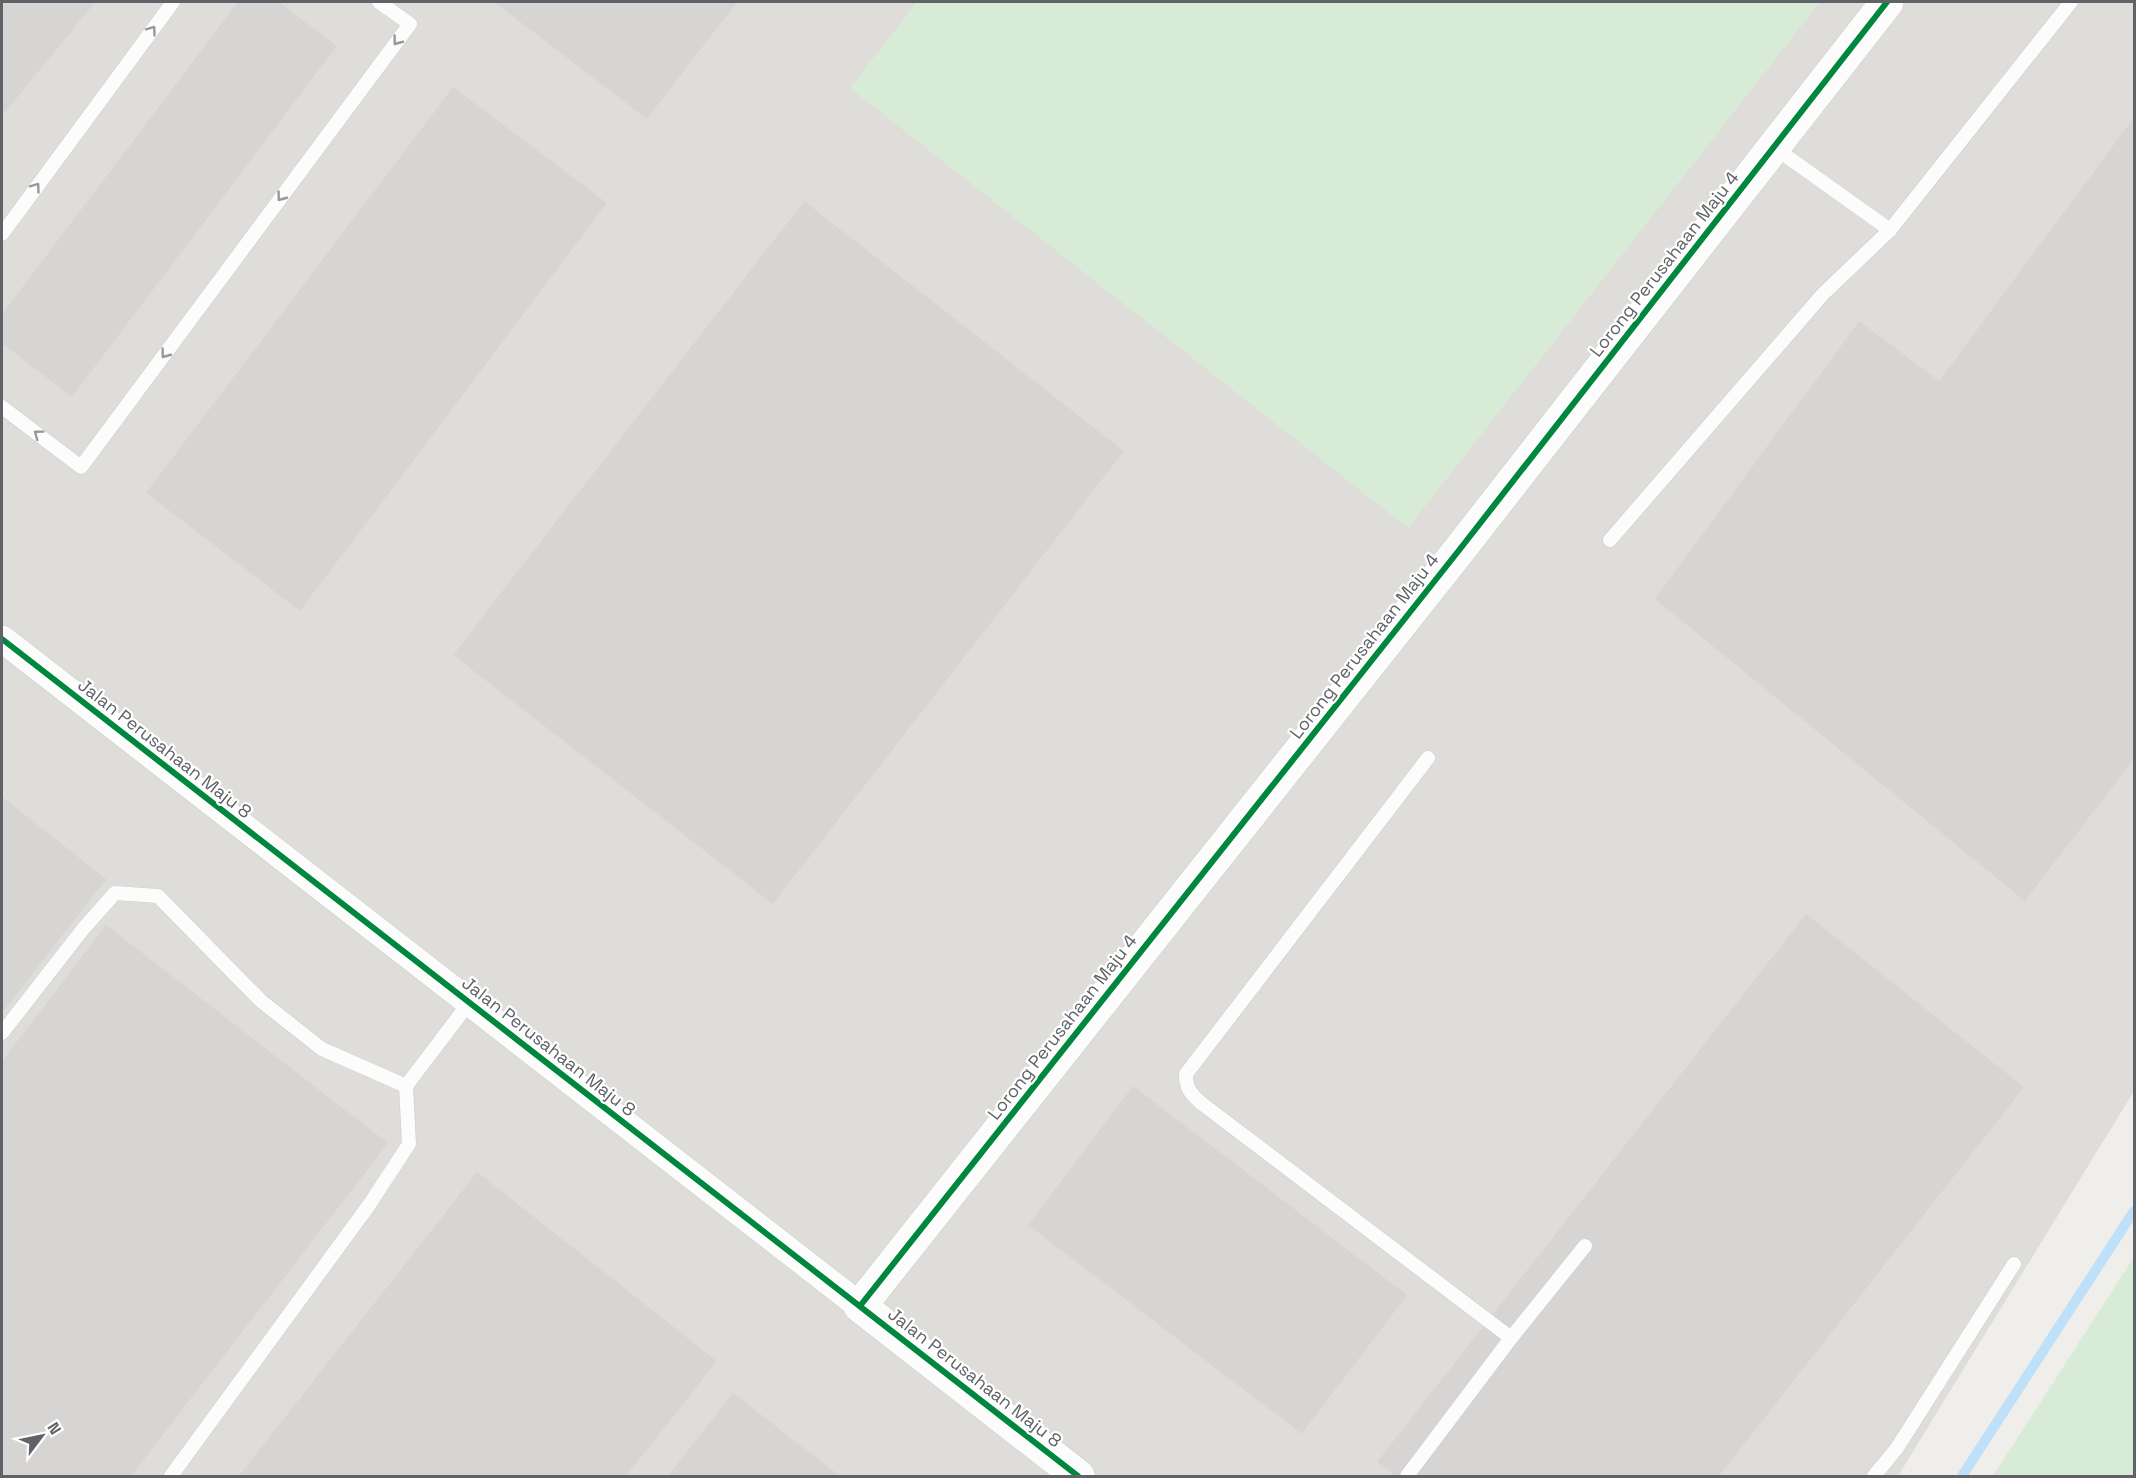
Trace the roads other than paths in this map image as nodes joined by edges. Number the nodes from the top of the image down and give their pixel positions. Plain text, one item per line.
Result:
1 (173, 2) edge
2 (379, 2) edge
3 (1887, 2) edge
4 (2071, 2) edge
5 (1775, 148) junction
6 (1890, 230) junction
7 (2, 234) edge
8 (2, 407) edge
9 (1610, 540) dead end
10 (2, 639) edge
11 (1428, 758) dead end
12 (469, 1003) junction
13 (2, 1033) edge
14 (406, 1086) junction
15 (1585, 1246) dead end
16 (2014, 1264) dead end
17 (860, 1306) junction
18 (1511, 1338) junction
19 (171, 1476) edge
20 (1078, 1476) edge
21 (1407, 1476) edge
22 (1874, 1476) edge

7 -> 1 lane
2 -> 8 lane
3 - 5 street, Lorong Perusahaan Maju 4
4 - 6 lane
5 - 6 lane
5 - 17 street, Lorong Perusahaan Maju 4
6 - 9 lane
10 - 12 street, Jalan Perusahaan Maju 8
11 - 18 lane
12 - 14 lane
12 - 17 street, Jalan Perusahaan Maju 8
13 - 14 lane
14 - 19 lane
15 - 18 lane
16 - 22 lane
17 - 20 street, Jalan Perusahaan Maju 8
18 - 21 lane

